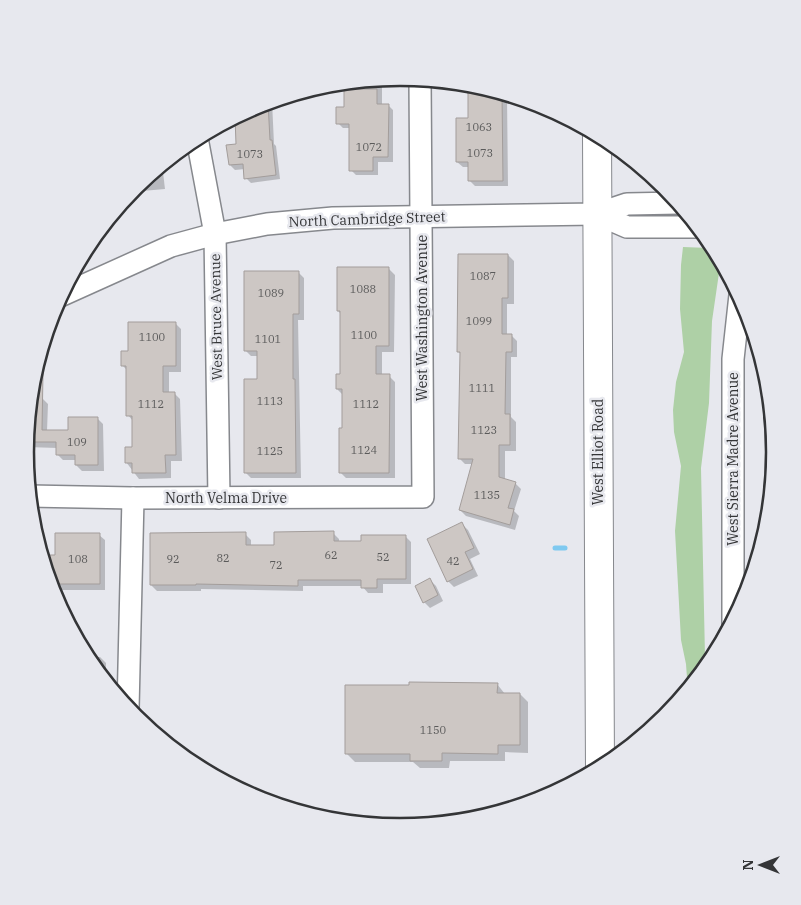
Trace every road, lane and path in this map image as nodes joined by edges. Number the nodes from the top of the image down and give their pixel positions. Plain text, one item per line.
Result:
1 (420, 87) edge
2 (597, 143) edge
3 (199, 147) edge
4 (669, 203) edge
5 (597, 214) junction
6 (421, 217) junction
7 (689, 227) edge
8 (215, 234) junction
9 (72, 291) edge
10 (738, 310) edge
11 (37, 496) edge
12 (423, 497) joint
13 (133, 498) junction
14 (219, 498) junction
15 (733, 606) edge
16 (128, 698) edge
17 (600, 760) edge

1 - 6 street, West Washington Avenue
2 - 5 main road, West Elliot Road
3 - 8 street, West Bruce Avenue
4 - 5 street
5 - 6 street, North Cambridge Street
5 - 7 street
5 - 17 main road, West Elliot Road
6 - 8 street, North Cambridge Street
6 - 12 street, West Washington Avenue
8 - 9 street, North Cambridge Street
8 - 14 street, West Bruce Avenue
10 - 15 street, West Sierra Madre Avenue
11 - 13 street, North Velma Drive
12 - 14 street, North Velma Drive
13 - 14 street, North Velma Drive
13 - 16 street

